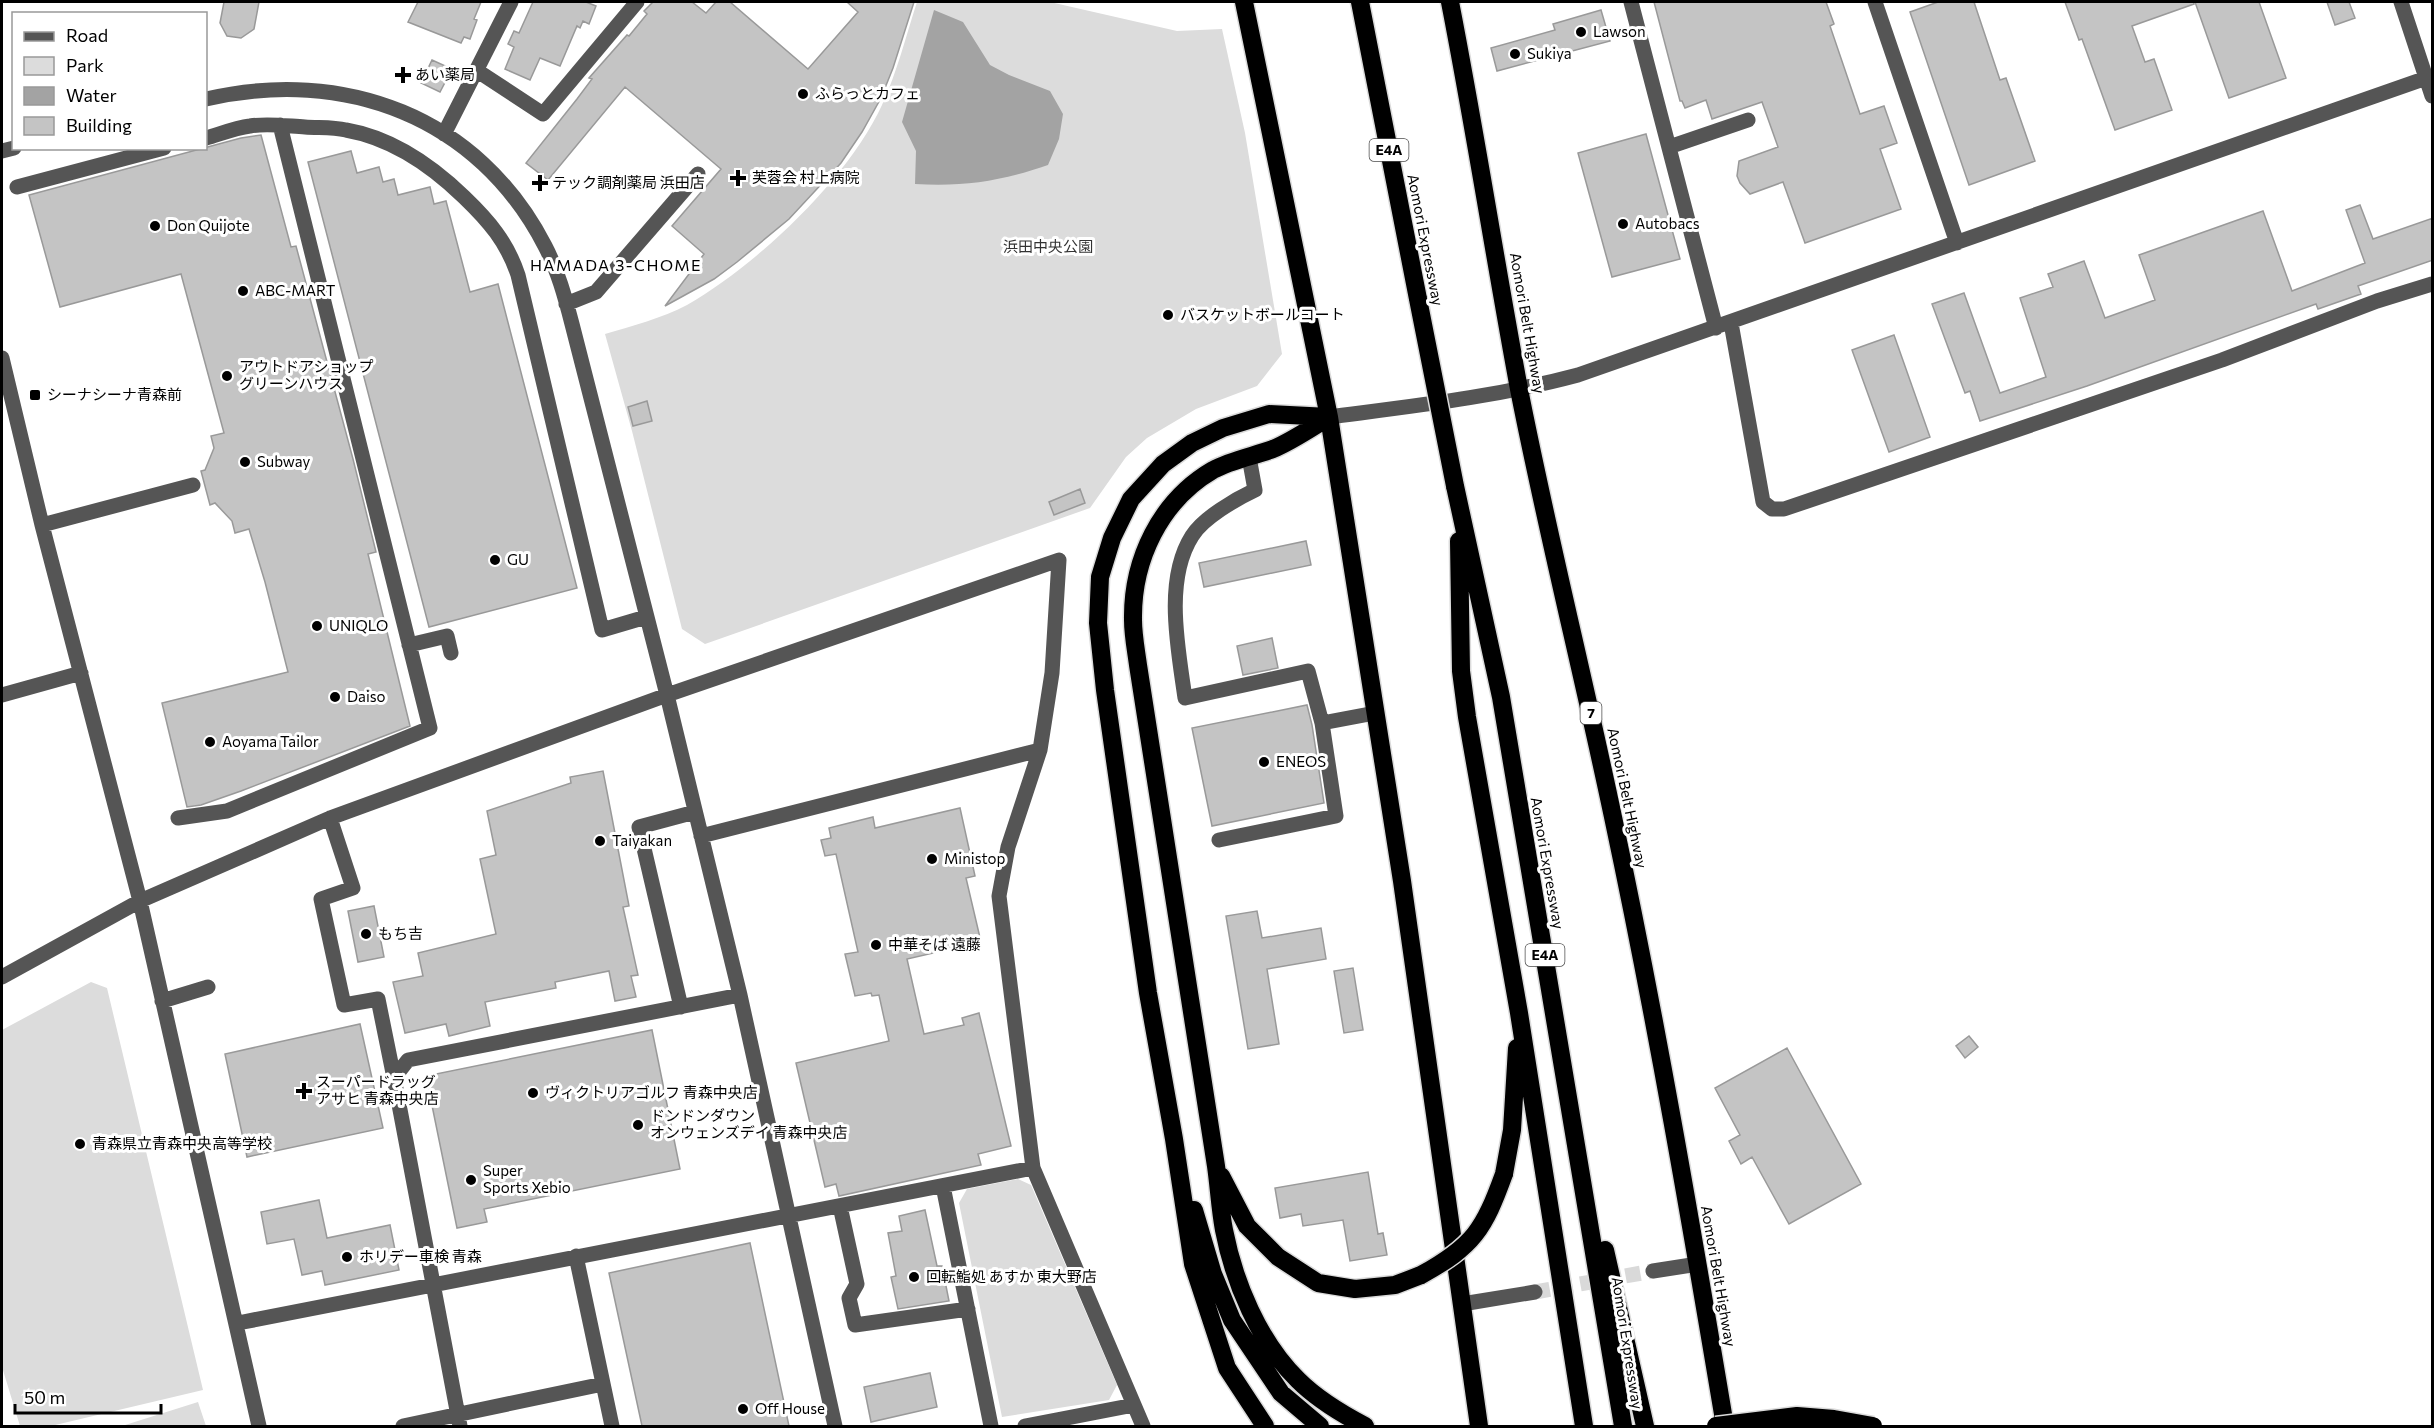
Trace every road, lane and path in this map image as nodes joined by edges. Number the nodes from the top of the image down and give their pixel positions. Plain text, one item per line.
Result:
1 (511, 2) edge
2 (637, 2) edge
3 (1244, 2) edge
4 (1360, 2) edge
5 (1450, 2) edge
6 (1631, 2) edge
7 (1875, 2) edge
8 (2401, 2) edge
9 (476, 70) junction
10 (2430, 77) edge
11 (2433, 96) edge
12 (207, 99) edge
13 (1748, 120) dead end
14 (280, 125) junction
15 (444, 134) junction
16 (207, 138) edge
17 (1669, 147) junction
18 (156, 150) edge
19 (698, 174) dead end
20 (17, 187) dead end
21 (1957, 243) junction
22 (2433, 284) edge
23 (566, 304) junction
24 (1724, 326) junction
25 (2, 358) edge
26 (1520, 390) junction
27 (1329, 417) junction
28 (1249, 457) junction
29 (193, 485) dead end
30 (1455, 486) junction
31 (42, 525) junction
32 (646, 617) junction
33 (409, 645) junction
34 (451, 653) dead end
35 (81, 673) junction
36 (2, 695) edge
37 (666, 695) junction
38 (1376, 713) junction
39 (1322, 723) junction
40 (1040, 750) junction
41 (695, 812) junction
42 (178, 818) dead end
43 (330, 818) junction
44 (701, 836) junction
45 (1219, 840) dead end
46 (140, 901) junction
47 (2, 977) edge
48 (208, 987) dead end
49 (740, 995) junction
50 (162, 1001) junction
51 (681, 1007) junction
52 (1519, 1013) junction
53 (1556, 1019) junction
54 (394, 1078) junction
55 (1174, 1139) junction
56 (1216, 1166) junction
57 (1033, 1168) junction
58 (943, 1186) junction
59 (840, 1206) junction
60 (790, 1216) junction
61 (576, 1256) junction
62 (1698, 1263) junction
63 (1653, 1271) tunnel mouth
64 (432, 1285) junction
65 (1535, 1292) tunnel mouth
66 (1462, 1304) junction
67 (968, 1309) junction
68 (238, 1323) junction
69 (603, 1384) junction
70 (1134, 1405) junction
71 (459, 1420) edge
72 (260, 1426) edge
73 (403, 1426) edge
74 (612, 1426) edge
75 (835, 1426) edge
76 (992, 1426) edge
77 (1025, 1426) edge
78 (1143, 1426) edge
79 (1265, 1426) edge
80 (1320, 1426) edge
81 (1365, 1426) edge
82 (1479, 1426) edge
83 (1584, 1426) edge
84 (1623, 1426) edge
85 (1645, 1426) edge
86 (1716, 1426) edge
87 (1725, 1426) edge
88 (1874, 1426) edge

1 - 9 street
2 - 9 street
3 - 27 highway
4 - 30 highway, Aomori Expressway / E4A, bridge
5 - 26 highway, Aomori Belt Highway / 7
6 - 17 street
7 - 21 street
8 - 10 street
9 - 15 street
10 - 11 street
10 - 21 street
12 - 15 street
13 - 17 street
14 - 16 street
14 - 32 street
14 - 33 street
15 - 23 street
17 - 24 street
18 - 20 street
19 - 23 street
21 - 24 street
22 - 24 street
23 - 32 street
24 - 26 street
25 - 31 street
26 - 27 street
26 - 62 highway, Aomori Belt Highway / 7
27 - 28 highway
27 - 38 highway
27 - 55 highway
28 - 39 street
28 - 56 highway
29 - 31 street
30 - 52 highway, Aomori Expressway / E4A
30 - 53 highway, Aomori Expressway / E4A
31 - 35 street
32 - 37 street
33 - 34 street
33 - 42 street
35 - 36 street
35 - 46 street
37 - 40 street
37 - 41 street
37 - 43 street
38 - 39 street
38 - 66 highway
39 - 45 street
40 - 44 street
40 - 57 street
41 - 44 street
41 - 51 street
43 - 46 street
43 - 54 street
44 - 49 street
46 - 47 street
46 - 50 street
48 - 50 street
49 - 51 street
49 - 60 street
50 - 68 street
51 - 54 street
52 - 56 highway, bridge
52 - 83 highway, Aomori Expressway / E4A
53 - 84 highway, Aomori Expressway / E4A
53 - 85 highway
54 - 64 street
55 - 79 highway
55 - 80 highway
56 - 81 highway
57 - 58 street
57 - 70 street
58 - 59 street
58 - 67 street
59 - 60 street
59 - 67 street
60 - 61 street
60 - 75 street
61 - 64 street
61 - 69 street
62 - 63 street
62 - 87 highway, Aomori Belt Highway / 7
64 - 68 street
64 - 71 street
65 - 66 street
66 - 82 highway
67 - 76 street
68 - 72 street
69 - 71 street
69 - 74 street
70 - 77 street
70 - 78 street
71 - 73 street
86 - 88 highway, bridge

